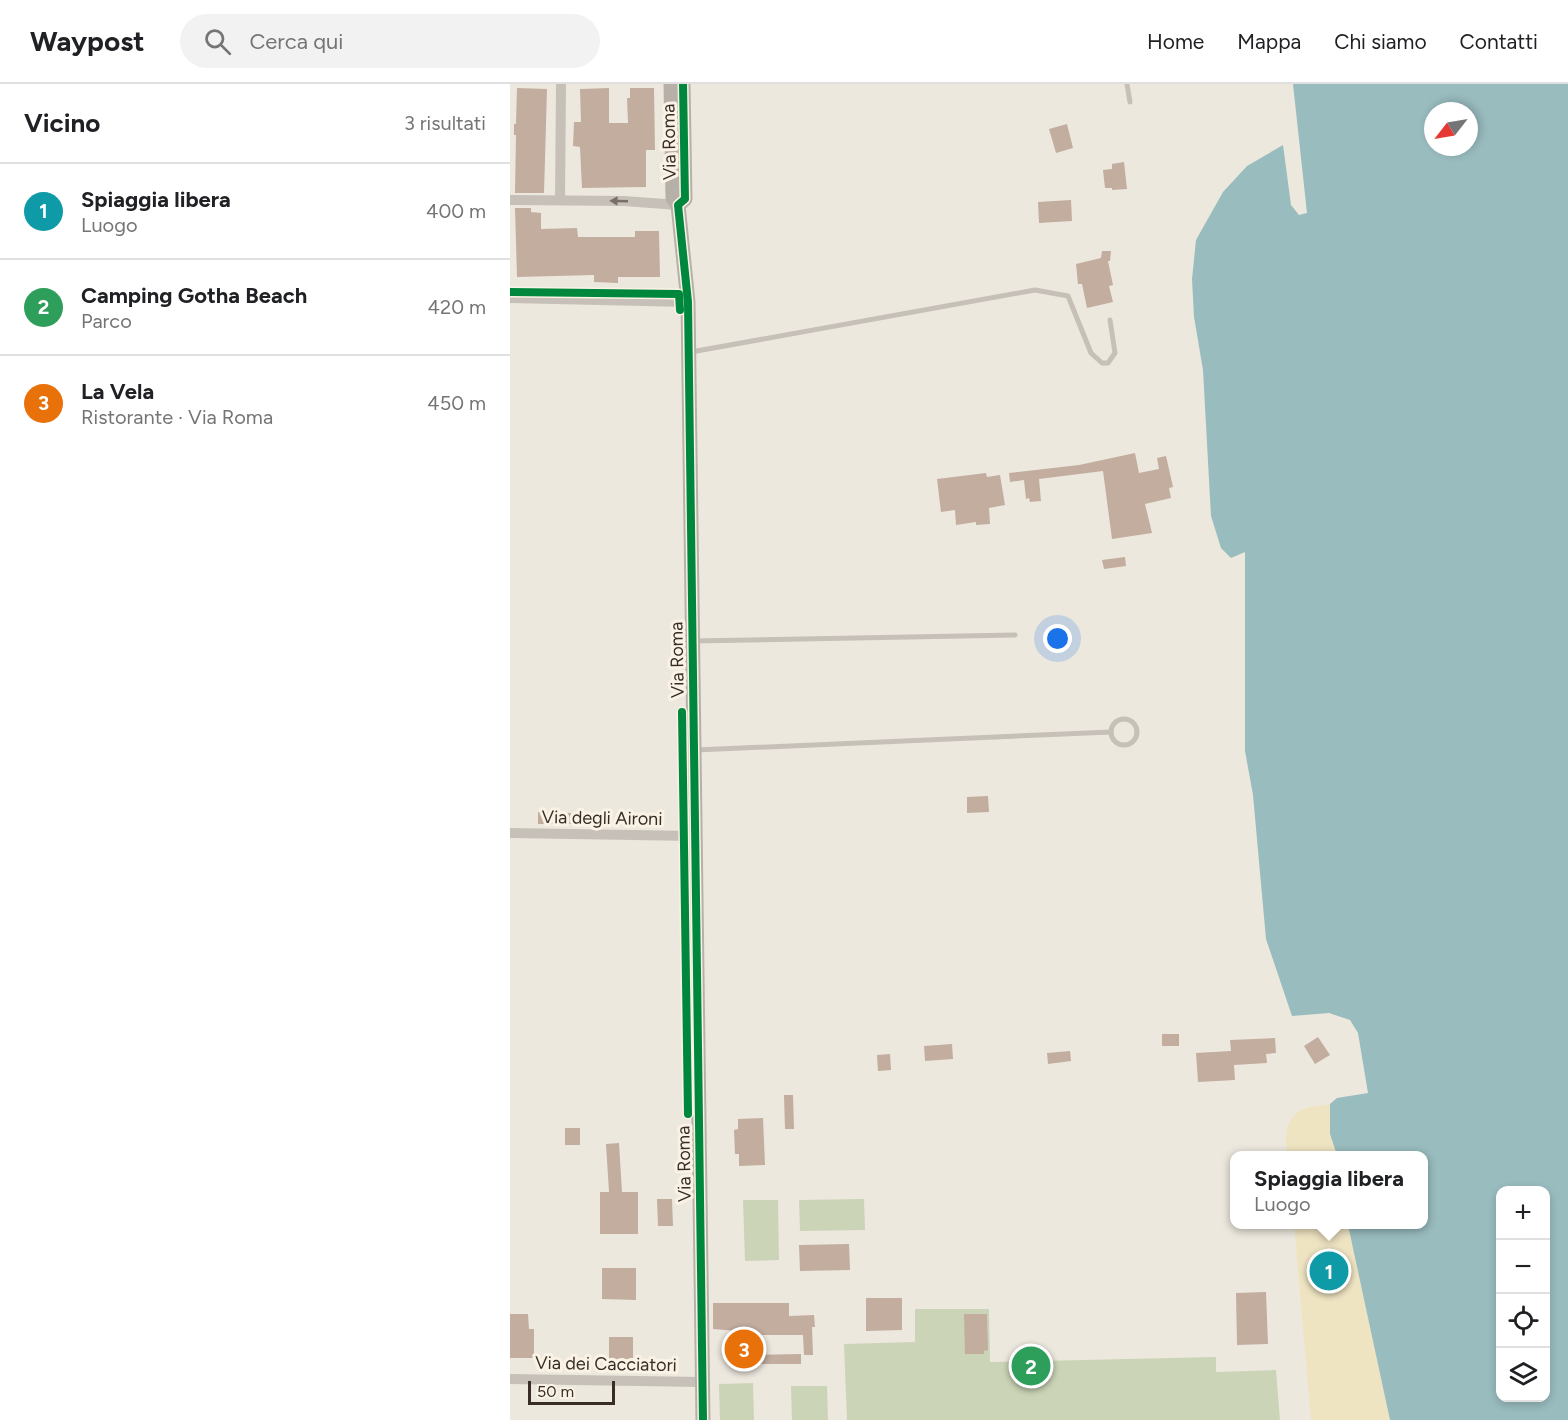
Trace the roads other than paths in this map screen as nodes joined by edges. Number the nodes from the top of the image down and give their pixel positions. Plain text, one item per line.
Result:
1 (561, 84) edge
2 (672, 84) edge
3 (684, 84) edge
4 (1127, 84) edge
5 (1130, 102) dead end
6 (510, 200) edge
7 (560, 200) junction
8 (678, 205) junction
9 (510, 298) edge
10 (688, 302) junction
11 (1110, 320) dead end
12 (689, 353) junction
13 (1015, 635) dead end
14 (692, 641) junction
15 (1111, 732) junction
16 (693, 750) junction
17 (510, 833) edge
18 (694, 836) junction
19 (510, 1379) edge
20 (702, 1382) junction
21 (703, 1420) edge

1 - 7 street
2 - 8 street, Via Roma
3 - 8 street, Via Roma
4 - 5 lane
6 - 7 street
8 -> 7 street
8 - 10 street, Via Roma
9 - 10 street
10 - 12 street, Via Roma
11 - 12 lane
12 - 14 street, Via Roma
13 - 14 lane
14 - 16 street, Via Roma
15 - 15 lane
15 - 16 lane
16 - 18 street, Via Roma
17 - 18 street, Via degli Aironi
18 - 20 street, Via Roma
19 - 20 street, Via dei Cacciatori
20 - 21 street, Via Roma

